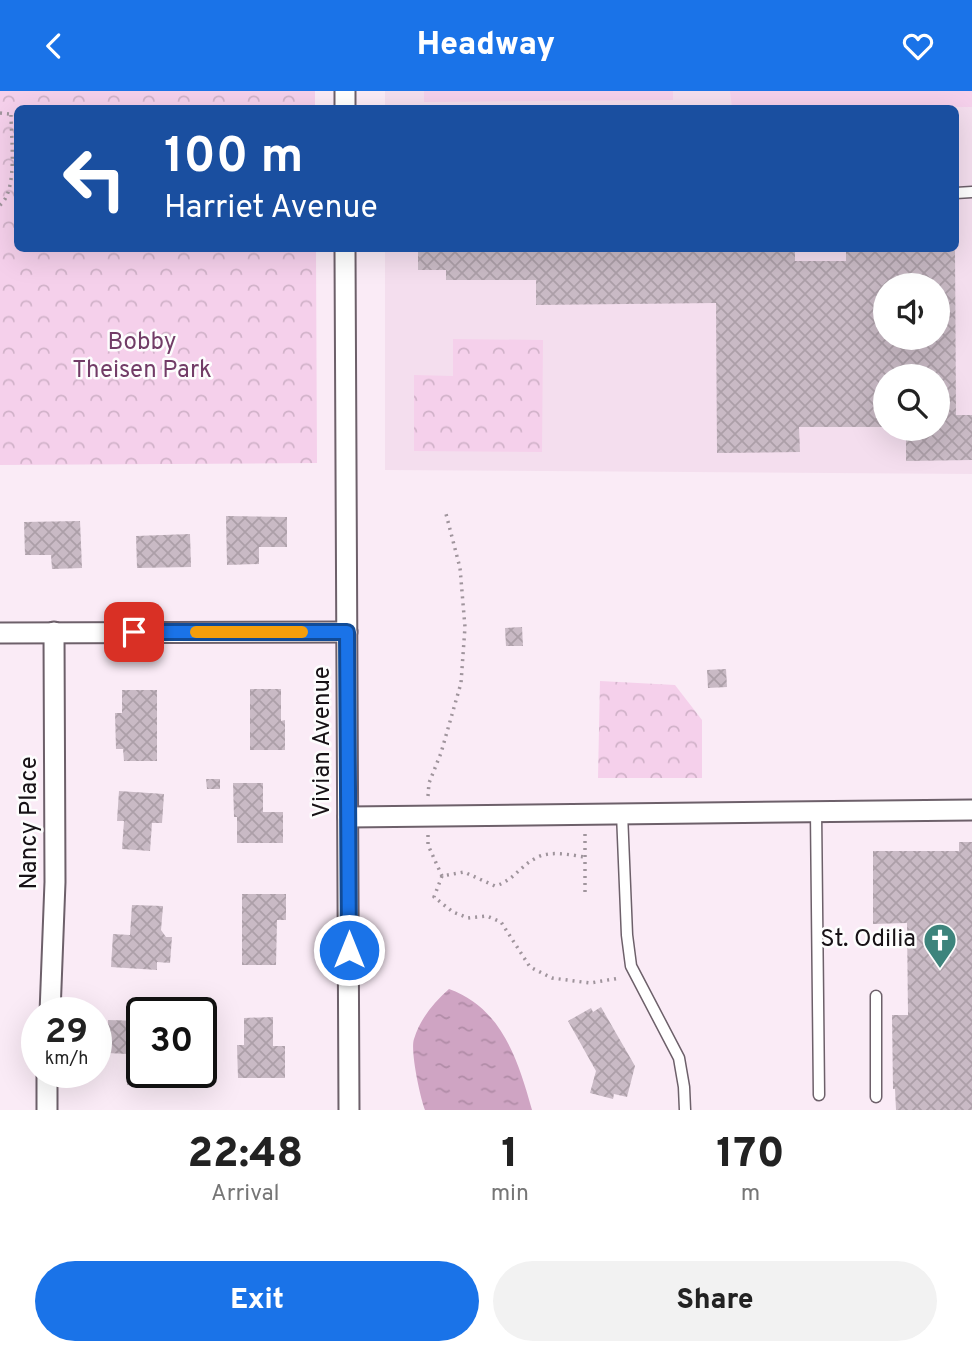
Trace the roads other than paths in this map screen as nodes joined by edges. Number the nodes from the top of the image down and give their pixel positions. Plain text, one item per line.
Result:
1 (345, 252) edge
2 (54, 632) junction
3 (347, 632) junction
4 (0, 633) edge
5 (972, 810) edge
6 (816, 811) junction
7 (622, 813) junction
8 (348, 817) junction
9 (876, 996) dead end
10 (51, 997) edge
11 (47, 1088) edge
12 (819, 1095) dead end
13 (876, 1097) dead end
14 (47, 1110) edge
15 (349, 1110) edge
16 (685, 1110) edge

1 - 3 street, Vivian Avenue
2 - 3 street
2 - 4 street
2 - 10 street, Nancy Place
3 - 8 street, Vivian Avenue
5 - 6 street
6 - 7 street
6 - 12 lane
7 - 8 street
7 - 16 lane
8 - 15 street, Vivian Avenue
9 - 13 lane
11 - 14 street

